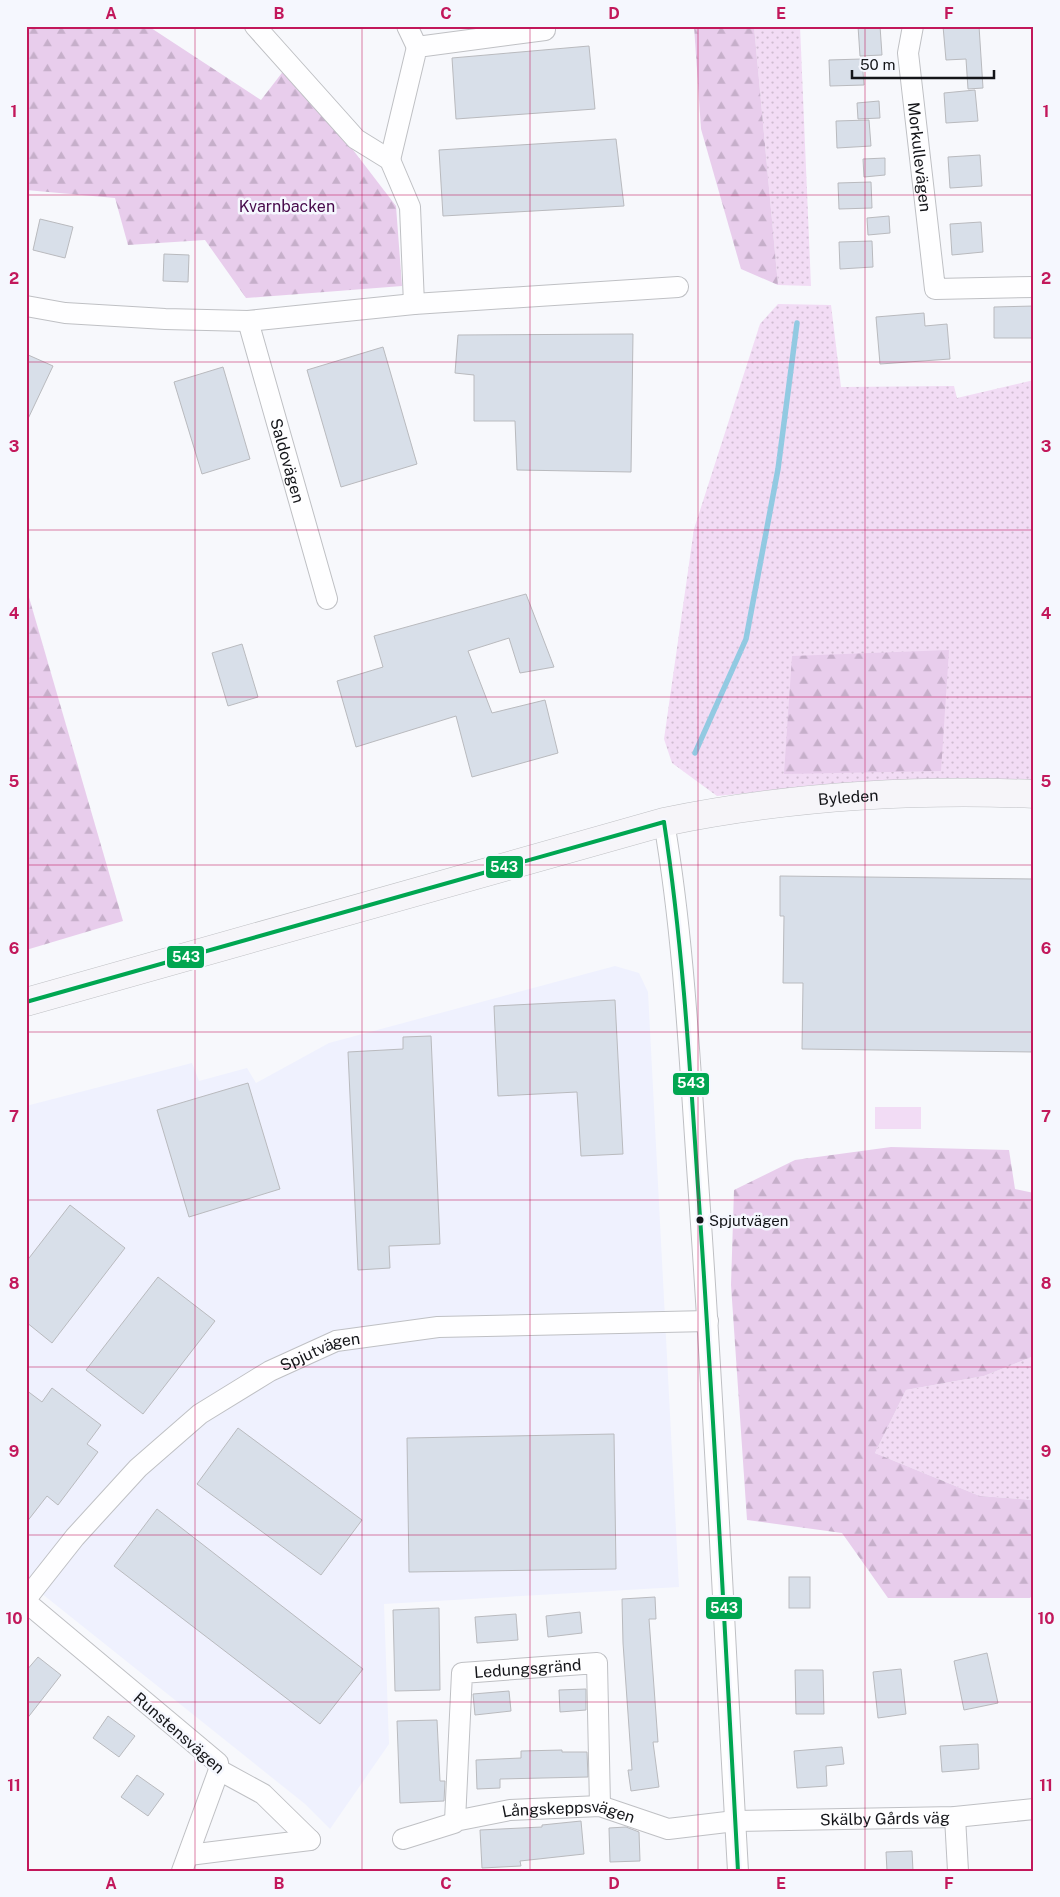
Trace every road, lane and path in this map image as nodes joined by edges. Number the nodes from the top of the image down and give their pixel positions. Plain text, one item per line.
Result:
1 (255, 26) edge
2 (407, 26) edge
3 (913, 26) edge
4 (545, 30) dead end
5 (417, 47) junction
6 (390, 160) junction
7 (1034, 287) edge
8 (678, 288) dead end
9 (414, 304) junction
10 (26, 306) edge
11 (248, 321) junction
12 (326, 599) dead end
13 (1034, 794) edge
14 (664, 822) junction
15 (26, 1002) edge
16 (708, 1321) junction
17 (29, 1610) edge
18 (219, 1770) junction
19 (600, 1806) junction
20 (1034, 1809) edge
21 (955, 1817) junction
22 (455, 1820) junction
23 (735, 1820) junction
24 (403, 1839) dead end
25 (186, 1863) edge
26 (738, 1871) edge
27 (958, 1871) edge

1 - 6 street
2 - 5 street
3 - 7 street, Morkullevägen
4 - 5 street
5 - 6 street
6 - 9 street
8 - 9 street
9 - 11 street
10 - 11 street
11 - 12 street, Saldovägen
13 - 14 street, Byleden
14 - 15 street, Byleden
14 - 16 street
16 - 17 street, Spjutvägen
16 - 23 street
17 - 18 street, Runstensvägen
18 - 25 street
18 - 25 street, Runstensvägen
19 - 22 street, Långskeppsvägen
19 - 22 street, Ledungsgränd
19 - 23 street, Långskeppsvägen
20 - 21 street, Skälby Gårds väg
21 - 23 street, Skälby Gårds väg
21 - 27 street
22 - 24 street, Långskeppsvägen
23 - 26 street

